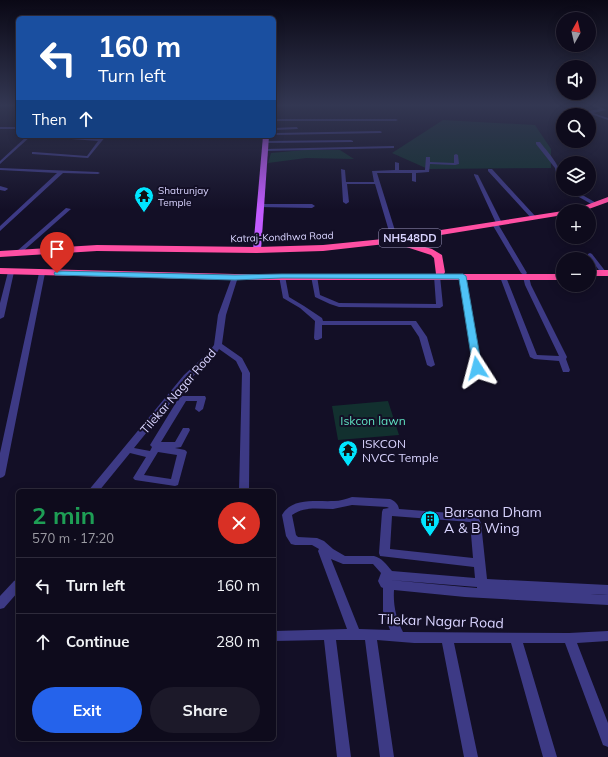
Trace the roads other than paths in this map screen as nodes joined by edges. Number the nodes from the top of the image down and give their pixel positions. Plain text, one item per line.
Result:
1 (25, 139) edge
2 (101, 139) edge
3 (266, 139) edge
4 (280, 139) edge
5 (351, 141) dead end
6 (538, 143) dead end
7 (392, 147) dead end
8 (265, 150) junction
9 (34, 154) dead end
10 (456, 155) dead end
11 (0, 163) edge
12 (397, 163) dead end
13 (556, 166) edge
14 (0, 169) edge
15 (343, 170) dead end
16 (490, 170) dead end
17 (397, 171) junction
18 (414, 171) junction
19 (61, 172) junction
20 (98, 173) dead end
21 (476, 175) dead end
22 (414, 181) dead end
23 (344, 183) junction
24 (377, 183) junction
25 (581, 196) edge
26 (608, 199) edge
27 (346, 202) dead end
28 (596, 204) joint
29 (260, 206) junction
30 (312, 206) dead end
31 (68, 209) dead end
32 (556, 214) edge
33 (534, 218) junction
34 (497, 223) junction
35 (0, 229) edge
36 (396, 240) junction
37 (256, 250) junction
38 (20, 252) junction
39 (0, 254) edge
40 (596, 262) edge
41 (0, 271) edge
42 (11, 272) junction
43 (42, 273) junction
44 (556, 273) edge
45 (596, 273) edge
46 (438, 274) junction
47 (607, 274) edge
48 (525, 275) junction
49 (282, 276) junction
50 (314, 276) junction
51 (463, 276) junction
52 (596, 276) edge
53 (503, 277) junction
54 (556, 277) edge
55 (235, 278) junction
56 (0, 316) edge
57 (319, 323) junction
58 (318, 338) dead end
59 (218, 345) junction
60 (562, 359) junction
61 (431, 365) dead end
62 (477, 368) dead end
63 (566, 370) dead end
64 (199, 409) dead end
65 (154, 416) junction
66 (171, 419) junction
67 (186, 430) dead end
68 (127, 449) junction
69 (152, 455) junction
70 (0, 475) edge
71 (95, 489) edge
72 (244, 489) edge
73 (395, 513) junction
74 (323, 551) dead end
75 (479, 563) junction
76 (389, 580) junction
77 (16, 586) edge
78 (482, 588) junction
79 (608, 590) edge
80 (608, 600) edge
81 (0, 604) edge
82 (356, 634) junction
83 (370, 634) junction
84 (329, 635) junction
85 (276, 636) edge
86 (399, 636) junction
87 (608, 636) edge
88 (447, 638) junction
89 (515, 638) junction
90 (569, 638) junction
91 (608, 740) edge
92 (344, 757) edge
93 (387, 757) edge
94 (471, 757) edge
95 (550, 757) edge

1 - 11 street
2 - 9 street
3 - 8 main road
4 - 5 street
6 - 13 street
7 - 8 street
8 - 29 main road
10 - 18 street
12 - 17 street
14 - 19 street
15 - 23 street
16 - 33 street
17 - 18 street
17 - 24 street
18 - 22 street
19 - 20 street
19 - 35 street
21 - 34 street
23 - 24 street
23 - 27 street
24 - 36 street
25 - 28 street
26 - 28 highway
29 - 30 street
29 - 37 main road
31 - 38 street
32 - 33 highway, Katraj-Kondhwa Road / NH548DD
33 - 34 highway, Katraj-Kondhwa Road / NH548DD
34 - 36 highway, Katraj-Kondhwa Road / NH548DD
34 - 48 street
36 - 37 highway, Katraj-Kondhwa Road / NH548DD
36 - 46 highway
37 - 38 highway, Katraj-Kondhwa Road
38 - 39 highway, Katraj-Kondhwa Road
40 - 47 street
41 - 42 highway
42 - 43 highway
42 - 56 street
43 - 55 highway
43 - 70 street
44 - 48 highway
45 - 47 highway
46 - 48 highway
46 - 50 highway
46 - 50 street
46 - 51 highway
47 - 52 highway
48 - 53 highway
48 - 54 highway
48 - 60 street
49 - 50 highway
49 - 55 highway
49 - 57 street
51 - 53 highway
51 - 62 street
53 - 60 street
55 - 59 street, Tilekar Nagar Road
57 - 58 street
57 - 61 street
59 - 65 street, Tilekar Nagar Road
59 - 72 street
60 - 63 street
64 - 66 street
65 - 66 street
65 - 68 street, Tilekar Nagar Road
66 - 67 street
68 - 69 street
68 - 71 street, Tilekar Nagar Road
69 - 69 street
73 - 75 street
73 - 75 street
73 - 76 street
74 - 82 street
75 - 78 street
76 - 78 street
76 - 86 street
77 - 81 street
78 - 79 street
78 - 80 street
82 - 83 street, Tilekar Nagar Road
82 - 84 street, Tilekar Nagar Road
83 - 86 street, Tilekar Nagar Road
83 - 93 street
84 - 85 street, Tilekar Nagar Road
84 - 92 street
86 - 88 street, Tilekar Nagar Road
87 - 90 street, Tilekar Nagar Road
88 - 89 street, Tilekar Nagar Road
88 - 94 street
89 - 90 street, Tilekar Nagar Road
89 - 95 street
90 - 91 street

